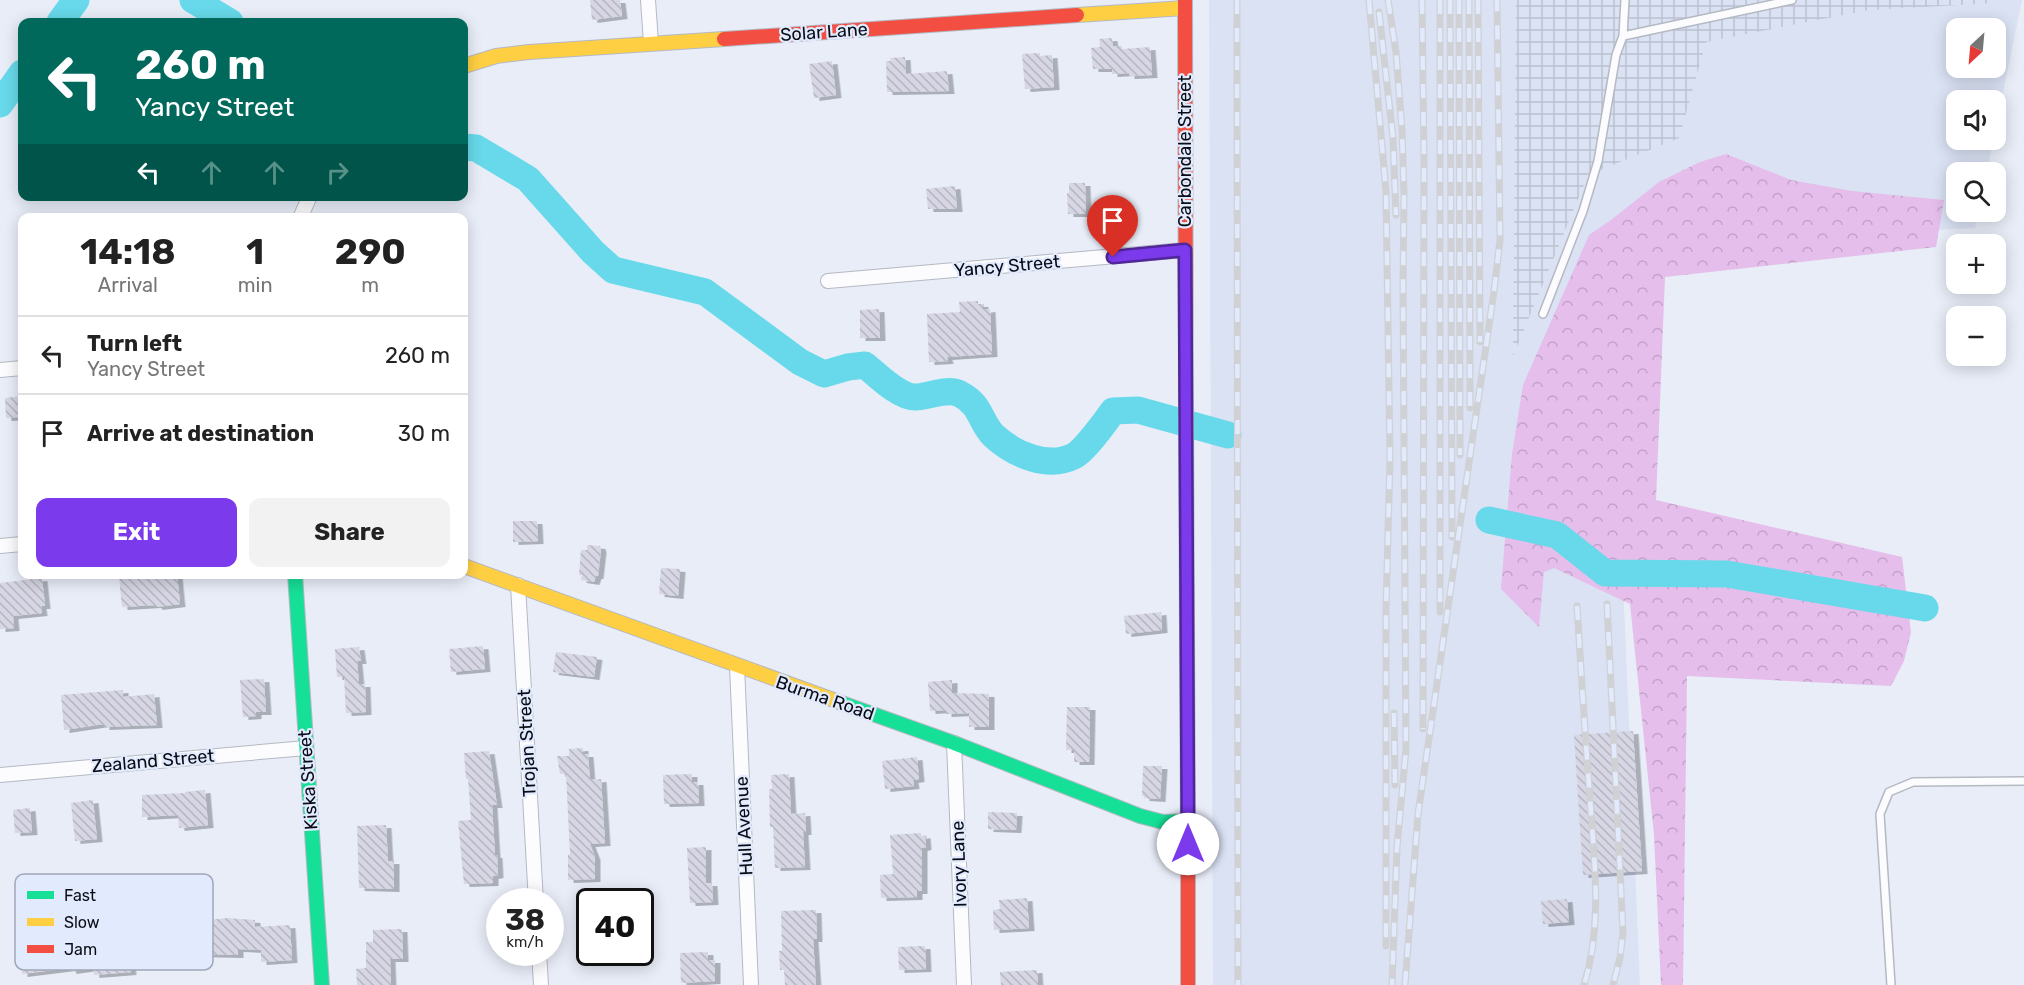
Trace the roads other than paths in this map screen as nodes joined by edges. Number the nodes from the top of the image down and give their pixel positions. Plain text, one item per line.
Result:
1 (648, 0) edge
2 (1625, 0) edge
3 (1792, 0) edge
4 (1185, 4) edge
5 (1623, 36) junction
6 (651, 43) junction
7 (468, 65) edge
8 (1185, 250) junction
9 (828, 281) dead end
10 (1543, 314) dead end
11 (18, 368) edge
12 (0, 370) edge
13 (18, 544) edge
14 (0, 546) edge
15 (468, 567) edge
16 (296, 579) edge
17 (518, 585) junction
18 (737, 666) junction
19 (954, 743) junction
20 (306, 748) junction
21 (0, 775) edge
22 (2024, 781) edge
23 (1187, 821) junction
24 (535, 888) edge
25 (540, 966) edge
26 (322, 985) edge
27 (541, 985) edge
28 (751, 985) edge
29 (964, 985) edge
30 (1188, 985) edge
31 (1891, 985) edge

1 - 6 street
2 - 5 lane
3 - 5 lane
4 - 6 street, Solar Lane
4 - 8 street, Carbondale Street
5 - 10 lane
6 - 7 street, Solar Lane
8 - 9 street, Yancy Street
8 - 23 street, Carbondale Street
11 - 12 street
13 - 14 street
15 - 17 street, Burma Road
16 - 20 street, Kiska Street
17 - 18 street, Burma Road
17 - 24 street, Trojan Street
18 - 19 street, Burma Road
18 - 28 street, Hull Avenue
19 - 23 street, Burma Road
19 - 29 street, Ivory Lane
20 - 21 street, Zealand Street
20 - 26 street, Kiska Street
22 - 31 lane
23 - 30 street, Carbondale Street
25 - 27 street

